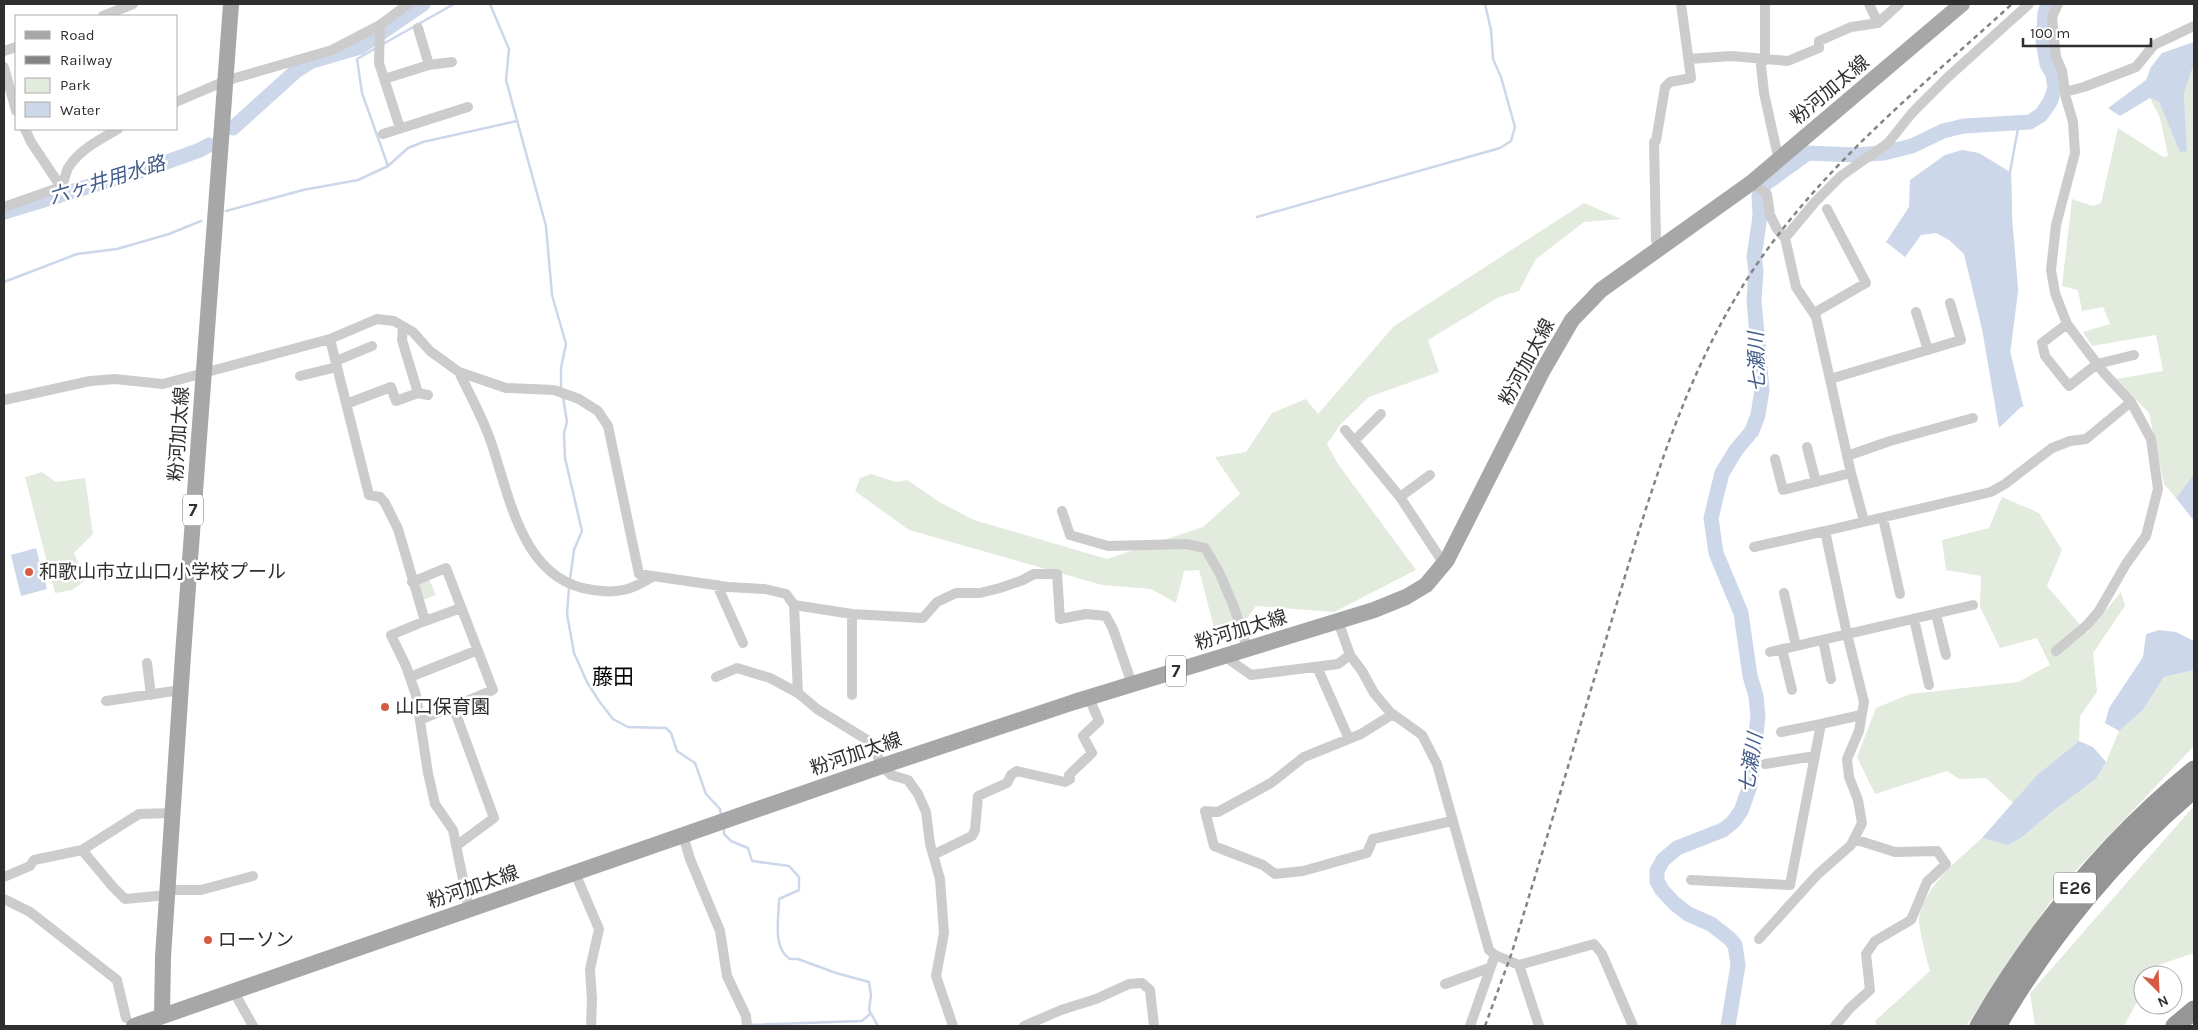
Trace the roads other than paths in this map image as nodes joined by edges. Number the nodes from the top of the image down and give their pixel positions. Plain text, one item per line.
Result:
1 (133, 4) edge
2 (231, 4) edge
3 (408, 4) edge
4 (1681, 4) edge
5 (1765, 4) edge
6 (1868, 4) edge
7 (1899, 4) edge
8 (1962, 4) edge
9 (2029, 4) edge
10 (2058, 4) edge
11 (106, 15) edge
12 (1878, 23) junction
13 (380, 25) junction
14 (2194, 26) edge
15 (418, 28) dead end
16 (1765, 58) junction
17 (1689, 59) junction
18 (452, 62) dead end
19 (429, 65) junction
20 (4, 67) edge
21 (384, 79) junction
22 (225, 81) junction
23 (2065, 92) junction
24 (178, 101) edge
25 (15, 107) edge
26 (468, 107) dead end
27 (400, 128) junction
28 (25, 130) edge
29 (116, 130) edge
30 (382, 134) dead end
31 (1780, 157) junction
32 (1751, 182) junction
33 (61, 187) junction
34 (4, 207) edge
35 (1827, 209) dead end
36 (1786, 238) junction
37 (1660, 248) junction
38 (1950, 303) dead end
39 (1916, 312) dead end
40 (1814, 313) junction
41 (2067, 324) junction
42 (402, 326) junction
43 (330, 339) junction
44 (372, 346) dead end
45 (1928, 350) junction
46 (2134, 355) dead end
47 (336, 364) junction
48 (2096, 364) junction
49 (459, 372) junction
50 (203, 374) junction
51 (300, 376) dead end
52 (1830, 379) junction
53 (4, 400) edge
54 (2131, 402) junction
55 (346, 404) junction
56 (1381, 414) dead end
57 (1973, 418) dead end
58 (1344, 430) dead end
59 (1354, 441) junction
60 (1808, 447) dead end
61 (1847, 456) junction
62 (1775, 459) dead end
63 (1851, 473) junction
64 (1430, 475) dead end
65 (1816, 482) junction
66 (1400, 497) junction
67 (1062, 511) dead end
68 (1883, 518) junction
69 (1864, 521) junction
70 (1825, 531) junction
71 (1754, 547) dead end
72 (1444, 564) junction
73 (654, 576) junction
74 (412, 582) junction
75 (716, 586) junction
76 (1784, 593) dead end
77 (1900, 594) dead end
78 (794, 605) junction
79 (1973, 605) dead end
80 (461, 608) junction
81 (852, 614) junction
82 (1936, 614) junction
83 (1914, 619) junction
84 (425, 621) junction
85 (1338, 621) junction
86 (1847, 634) junction
87 (1823, 640) junction
88 (743, 644) dead end
89 (1796, 646) junction
90 (1247, 648) junction
91 (1782, 649) junction
92 (478, 650) junction
93 (2056, 651) dead end
94 (1770, 652) dead end
95 (1350, 655) junction
96 (1946, 655) dead end
97 (1224, 656) junction
98 (147, 663) dead end
99 (1317, 667) junction
100 (410, 677) junction
101 (716, 677) dead end
102 (1831, 679) dead end
103 (1132, 684) junction
104 (1929, 685) dead end
105 (181, 690) junction
106 (1792, 690) dead end
107 (798, 693) junction
108 (151, 694) junction
109 (852, 695) dead end
110 (1089, 698) junction
111 (106, 701) dead end
112 (453, 706) junction
113 (1393, 714) junction
114 (1861, 714) junction
115 (420, 720) junction
116 (1821, 724) junction
117 (1780, 732) dead end
118 (1349, 739) junction
119 (1815, 756) junction
120 (1765, 764) dead end
121 (2194, 765) edge
122 (882, 766) junction
123 (2194, 770) edge
124 (2173, 788) junction
125 (2194, 789) edge
126 (2194, 799) edge
127 (172, 813) junction
128 (1452, 821) junction
129 (683, 835) junction
130 (1854, 839) junction
131 (456, 846) junction
132 (82, 850) junction
133 (933, 855) junction
134 (575, 873) junction
135 (253, 876) dead end
136 (4, 877) edge
137 (1691, 880) dead end
138 (167, 892) junction
139 (4, 899) edge
140 (469, 909) junction
141 (1759, 939) dead end
142 (1495, 955) junction
143 (2040, 959) junction
144 (1519, 965) junction
145 (1489, 968) junction
146 (1445, 984) dead end
147 (234, 992) junction
148 (2194, 1010) edge
149 (162, 1016) junction
150 (130, 1022) edge
151 (2194, 1022) edge
152 (253, 1026) edge
153 (591, 1026) edge
154 (747, 1026) edge
155 (953, 1026) edge
156 (1024, 1026) edge
157 (1154, 1026) edge
158 (1470, 1026) edge
159 (1539, 1026) edge
160 (1633, 1026) edge
161 (1835, 1026) edge
162 (1979, 1026) edge
163 (1997, 1026) edge
164 (2175, 1026) edge
165 (2190, 1026) edge

1 - 11 street
2 - 22 main road, 粉河加太線 / 7
3 - 13 street
4 - 17 street
5 - 16 street
6 - 12 street
7 - 12 street
8 - 31 main road, 粉河加太線 / 7
9 - 36 street
10 - 23 street
12 - 16 street
13 - 21 street
13 - 22 street
14 - 23 street
15 - 19 street
16 - 17 street
16 - 31 street
17 - 37 street
18 - 19 street
19 - 21 street
20 - 25 street
21 - 27 street
22 - 24 street
22 - 50 main road, 粉河加太線 / 7
23 - 41 street
26 - 27 street
27 - 30 street
28 - 33 street
29 - 33 street
31 - 32 main road, 粉河加太線 / 7
32 - 36 street
32 - 37 main road, 粉河加太線 / 7
33 - 34 street
35 - 40 street
36 - 40 street
37 - 72 main road, 粉河加太線 / 7
38 - 45 street
39 - 45 street
40 - 52 street
41 - 48 street
41 - 48 street
42 - 43 street
42 - 49 street
42 - 55 street
43 - 47 street
43 - 50 street
44 - 47 street
45 - 52 street
46 - 48 street
47 - 51 street
47 - 55 street
48 - 54 street
49 - 73 street
49 - 73 street
50 - 53 street
50 - 105 main road, 粉河加太線 / 7
52 - 61 street
54 - 68 street
54 - 93 street
55 - 74 street
56 - 59 street
57 - 61 street
58 - 59 street
59 - 66 street
60 - 65 street
61 - 63 street
62 - 65 street
63 - 65 street
63 - 69 street
64 - 66 street
66 - 72 street
67 - 90 street
68 - 69 street
68 - 77 street
69 - 70 street
70 - 71 street
70 - 86 street
72 - 85 main road, 粉河加太線 / 7
73 - 75 street
74 - 80 street
74 - 84 street
75 - 78 street
75 - 88 street
76 - 89 street
78 - 81 street
78 - 107 street
79 - 82 street
80 - 84 street
80 - 92 street
81 - 103 street
81 - 109 street
82 - 83 street
82 - 96 street
83 - 86 street
83 - 104 street
84 - 100 street
85 - 90 main road, 粉河加太線 / 7
85 - 95 street
86 - 87 street
86 - 114 street
87 - 89 street
87 - 102 street
89 - 91 street
90 - 97 main road, 粉河加太線 / 7
91 - 94 street
91 - 106 street
92 - 100 street
92 - 112 street
95 - 99 street
95 - 113 street
97 - 99 street
97 - 103 main road, 粉河加太線 / 7
98 - 108 street
99 - 118 street
100 - 115 street
101 - 107 street
103 - 110 main road, 粉河加太線 / 7
105 - 108 street
105 - 127 main road, 粉河加太線 / 7
107 - 122 street
108 - 111 street
110 - 122 main road, 粉河加太線 / 7
110 - 133 street
112 - 115 street
112 - 131 street
113 - 118 street
113 - 128 street
114 - 116 street
114 - 130 street
115 - 131 street
116 - 117 street
116 - 119 street
118 - 128 street
119 - 120 street
119 - 137 street
121 - 124 highway
122 - 129 main road, 粉河加太線 / 7
122 - 133 street
123 - 124 highway, E26
124 - 162 highway, E26
125 - 143 highway, E26
126 - 143 highway
127 - 132 street
127 - 138 main road, 粉河加太線 / 7
128 - 142 street
129 - 134 main road, 粉河加太線 / 7
129 - 154 street
130 - 141 street
130 - 161 street
131 - 140 street
132 - 136 street
132 - 138 street
133 - 155 street
134 - 140 main road, 粉河加太線 / 7
134 - 153 street
135 - 138 street
138 - 149 main road, 粉河加太線 / 7
139 - 150 street
140 - 147 main road, 粉河加太線 / 7
142 - 144 street
142 - 145 street
143 - 163 highway, E26
144 - 159 street
144 - 160 street
145 - 146 street
145 - 158 street
147 - 149 main road, 粉河加太線 / 7
147 - 152 street
148 - 164 highway
149 - 150 main road, 粉河加太線 / 7
151 - 165 highway
156 - 157 street

